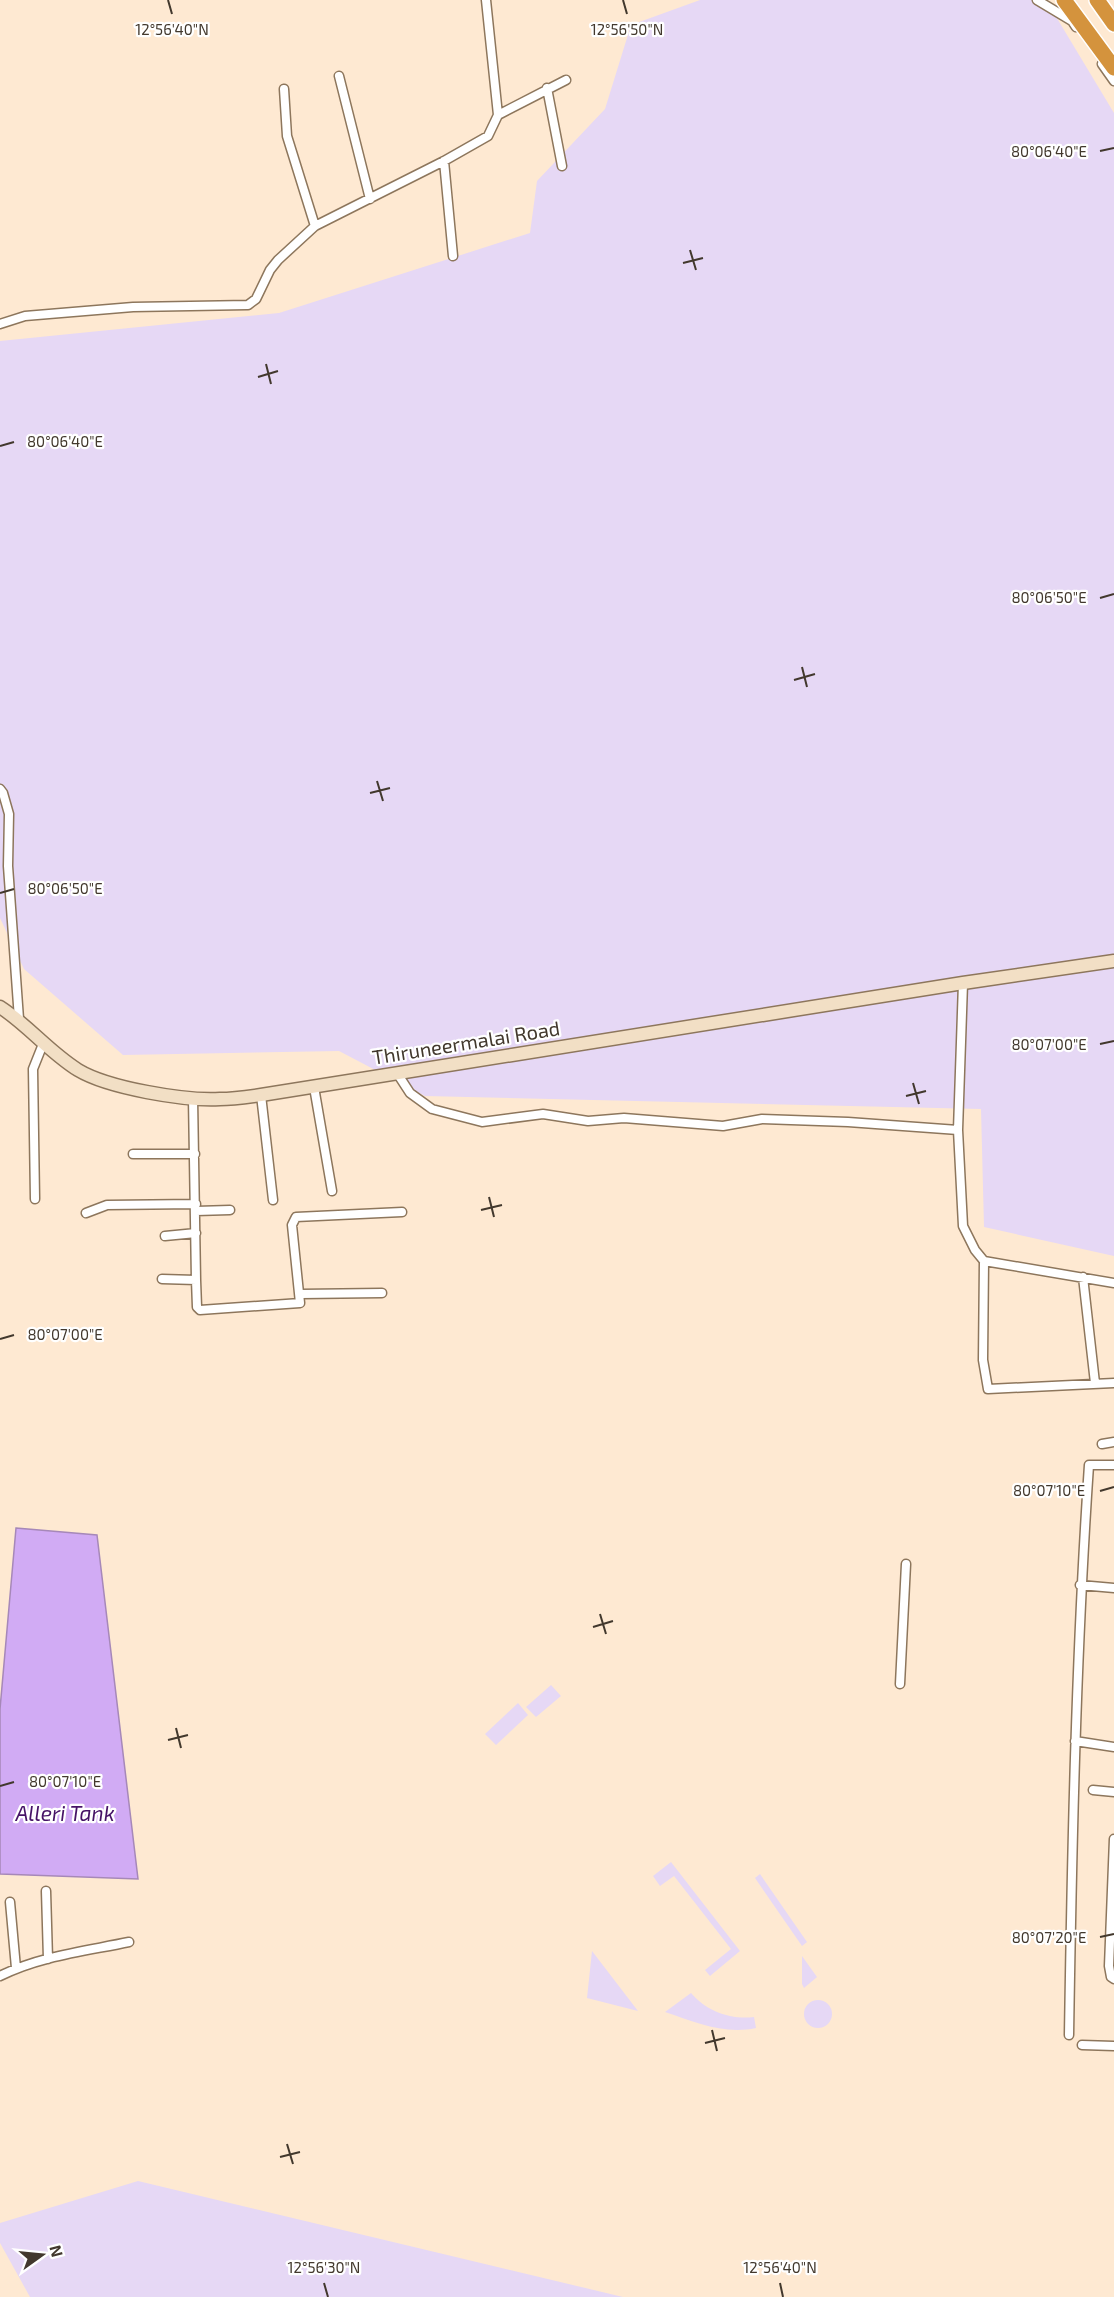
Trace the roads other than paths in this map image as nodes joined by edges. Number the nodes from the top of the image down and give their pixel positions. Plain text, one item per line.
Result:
1 (486, 0) edge
2 (1037, 0) edge
3 (1064, 0) edge
4 (1097, 0) edge
5 (1114, 24) edge
6 (1114, 68) edge
7 (339, 76) dead end
8 (566, 80) dead end
9 (1114, 81) edge
10 (284, 88) dead end
11 (547, 88) junction
12 (498, 115) junction
13 (444, 161) junction
14 (562, 166) dead end
15 (370, 199) junction
16 (315, 226) junction
17 (453, 256) dead end
18 (0, 324) edge
19 (0, 789) edge
20 (1114, 961) edge
21 (963, 983) junction
22 (0, 1006) edge
23 (19, 1019) junction
24 (43, 1044) junction
25 (397, 1073) junction
26 (314, 1087) junction
27 (261, 1095) junction
28 (194, 1098) junction
29 (958, 1130) junction
30 (133, 1154) dead end
31 (195, 1154) junction
32 (332, 1191) dead end
33 (35, 1199) dead end
34 (273, 1200) dead end
35 (196, 1208) junction
36 (230, 1210) dead end
37 (402, 1212) dead end
38 (86, 1213) dead end
39 (196, 1233) junction
40 (165, 1236) dead end
41 (984, 1261) junction
42 (1083, 1277) junction
43 (162, 1280) dead end
44 (195, 1280) junction
45 (1114, 1282) edge
46 (382, 1293) dead end
47 (301, 1294) junction
48 (1095, 1383) junction
49 (1114, 1383) edge
50 (1114, 1442) edge
51 (1102, 1444) dead end
52 (1114, 1465) edge
53 (906, 1564) dead end
54 (1080, 1585) junction
55 (1114, 1588) edge
56 (900, 1684) dead end
57 (1076, 1741) junction
58 (1114, 1747) edge
59 (1093, 1790) dead end
60 (1114, 1792) edge
61 (1114, 1839) edge
62 (46, 1891) dead end
63 (10, 1902) dead end
64 (129, 1941) dead end
65 (48, 1959) junction
66 (16, 1968) junction
67 (0, 1976) edge
68 (1114, 1979) edge
69 (1069, 2035) dead end
70 (1082, 2045) dead end
71 (1114, 2046) edge

1 - 12 street
2 - 9 street
3 - 6 highway
4 - 5 highway
7 - 15 street
8 - 11 street
10 - 16 street
11 - 12 street
11 - 14 street
12 - 13 street
13 - 15 street
13 - 17 street
15 - 16 street
16 - 18 street
19 - 23 street
20 - 21 street, Thiruneermalai Road
21 - 25 street, Thiruneermalai Road
21 - 29 street
22 - 23 street, Thiruneermalai Road
23 - 24 street, Thiruneermalai Road
24 - 28 street, Thiruneermalai Road
24 - 33 street
25 - 26 street, Thiruneermalai Road
25 - 29 street
26 - 27 street, Thiruneermalai Road
26 - 32 street
27 - 28 street, Thiruneermalai Road
27 - 34 street
28 - 31 street
29 - 41 street
30 - 31 street
31 - 35 street
35 - 36 street
35 - 38 street
35 - 39 street
37 - 47 street
39 - 40 street
39 - 44 street
41 - 42 street
41 - 48 street
42 - 45 street
42 - 48 street
43 - 44 street
44 - 47 street
46 - 47 street
48 - 49 street
50 - 51 street
52 - 54 street
53 - 56 street
54 - 55 street
54 - 57 street
57 - 58 street
57 - 69 street
59 - 60 street
61 - 68 street
62 - 65 street
63 - 66 street
64 - 65 street
65 - 66 street
66 - 67 street
70 - 71 street

